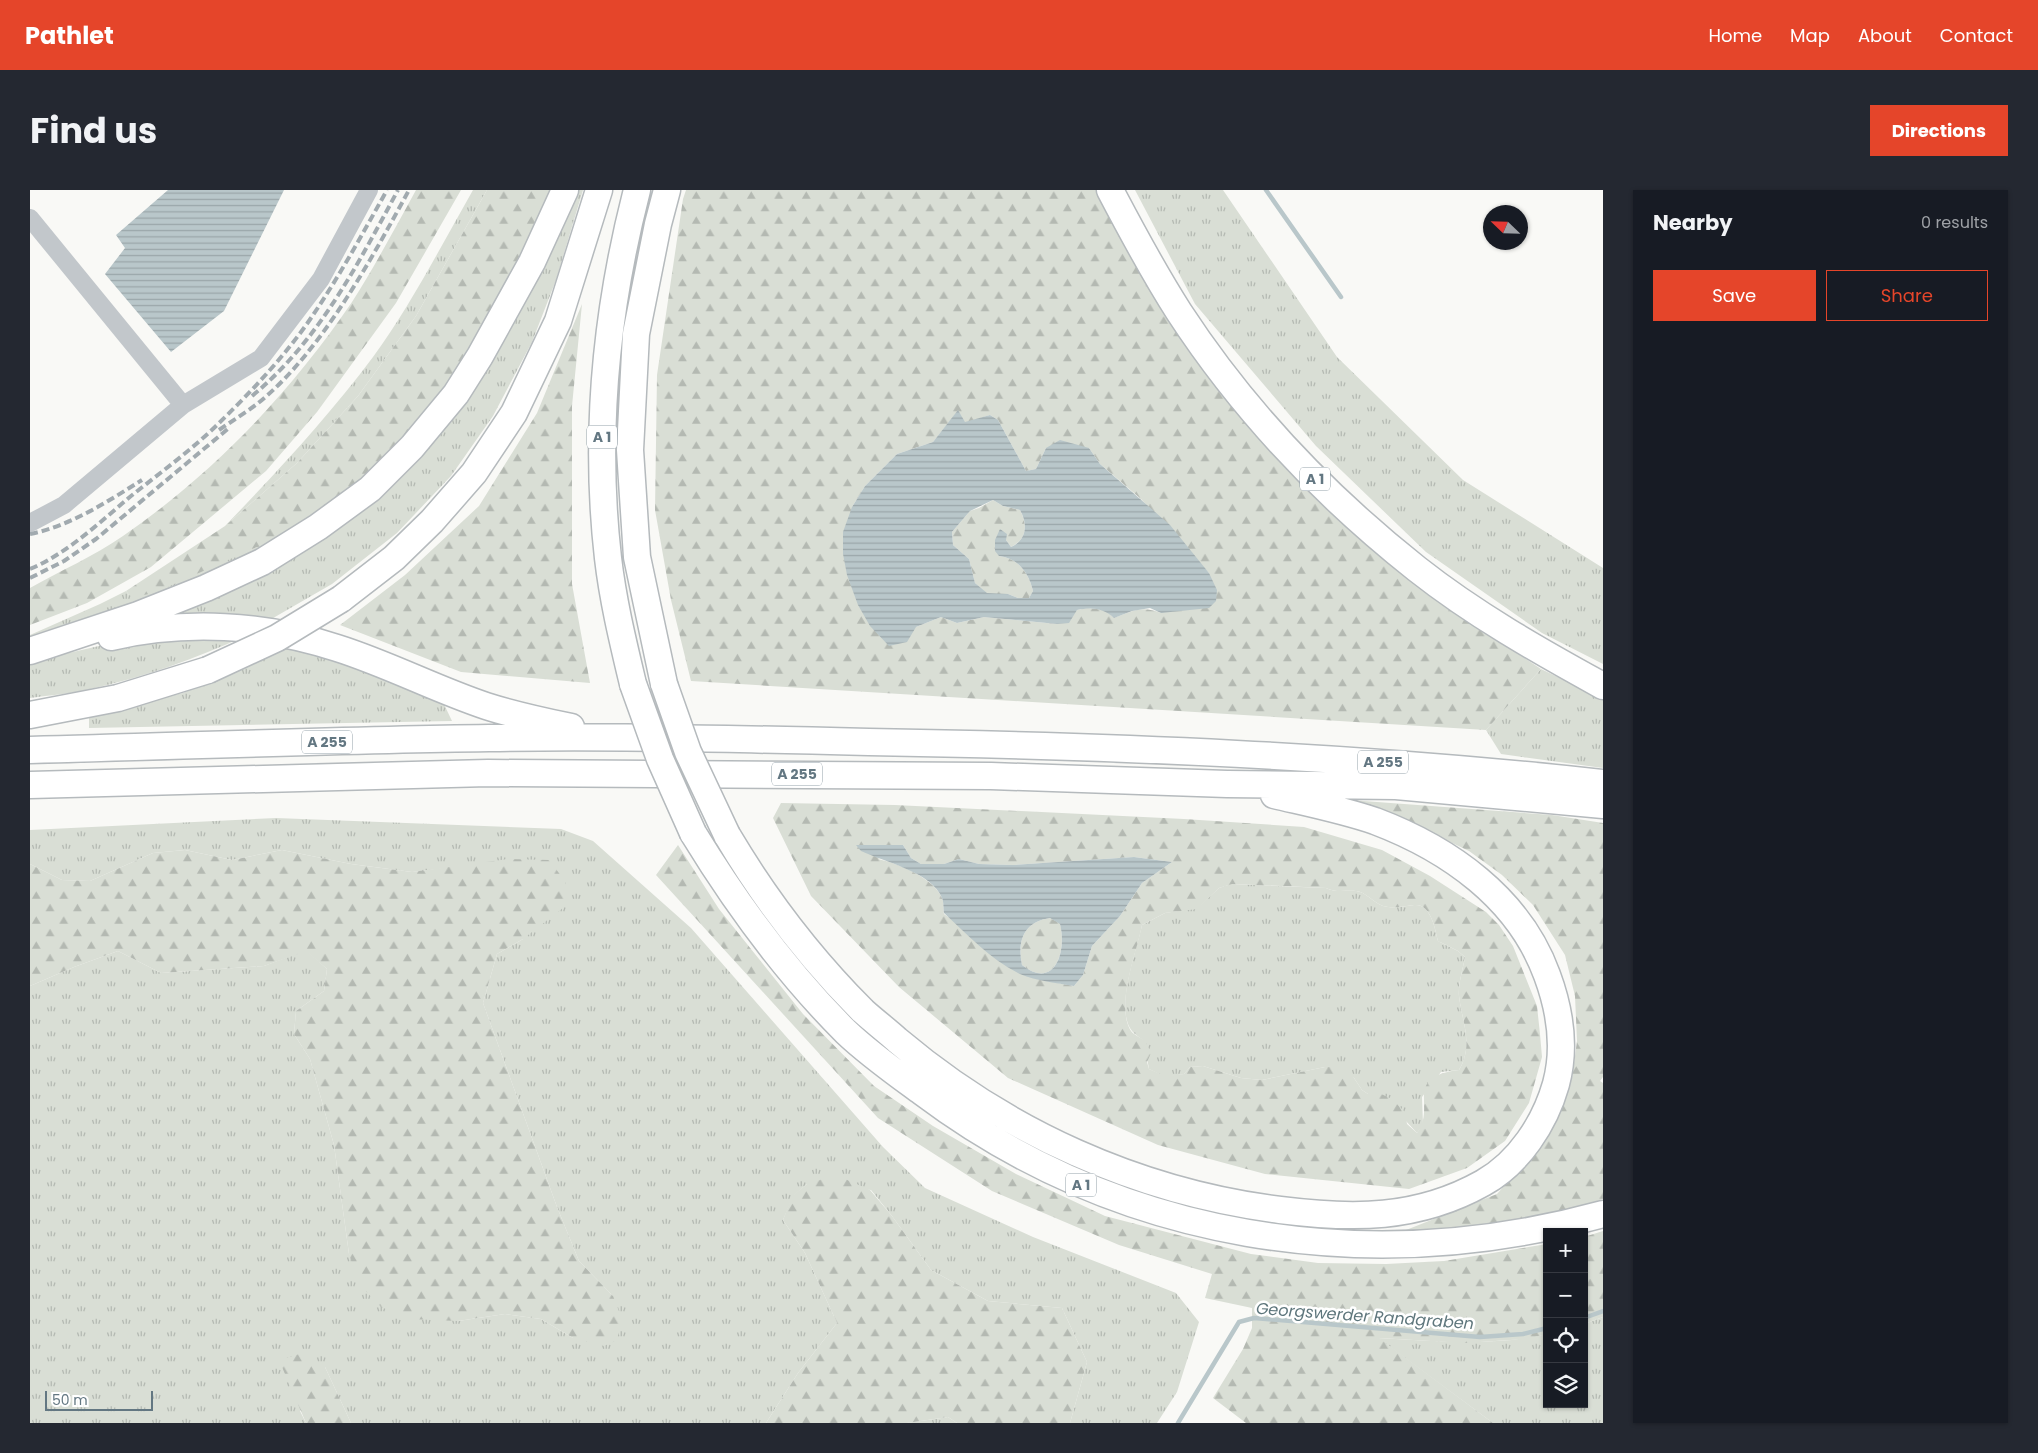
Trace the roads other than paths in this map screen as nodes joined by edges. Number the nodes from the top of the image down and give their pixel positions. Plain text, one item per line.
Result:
1 (369, 190) edge
2 (565, 190) edge
3 (599, 190) edge
4 (637, 190) edge
5 (667, 190) edge
6 (1110, 190) edge
7 (30, 218) edge
8 (184, 405) junction
9 (30, 523) edge
10 (30, 651) edge
11 (30, 655) edge
12 (1603, 686) edge
13 (30, 715) edge
14 (623, 738) junction
15 (30, 750) edge
16 (1603, 782) edge
17 (1227, 784) junction
18 (30, 785) edge
19 (1603, 806) edge
20 (1603, 1214) edge

1 - 8 lane
2 - 10 highway
3 - 13 highway, bridge
4 - 20 highway, A 1, bridge
5 - 17 highway, bridge
6 - 12 highway, A 1
7 - 8 lane
8 - 9 lane
11 - 14 highway
14 - 15 highway, A 255
14 - 16 highway, A 255
17 - 18 highway, A 255
17 - 19 highway, A 255

